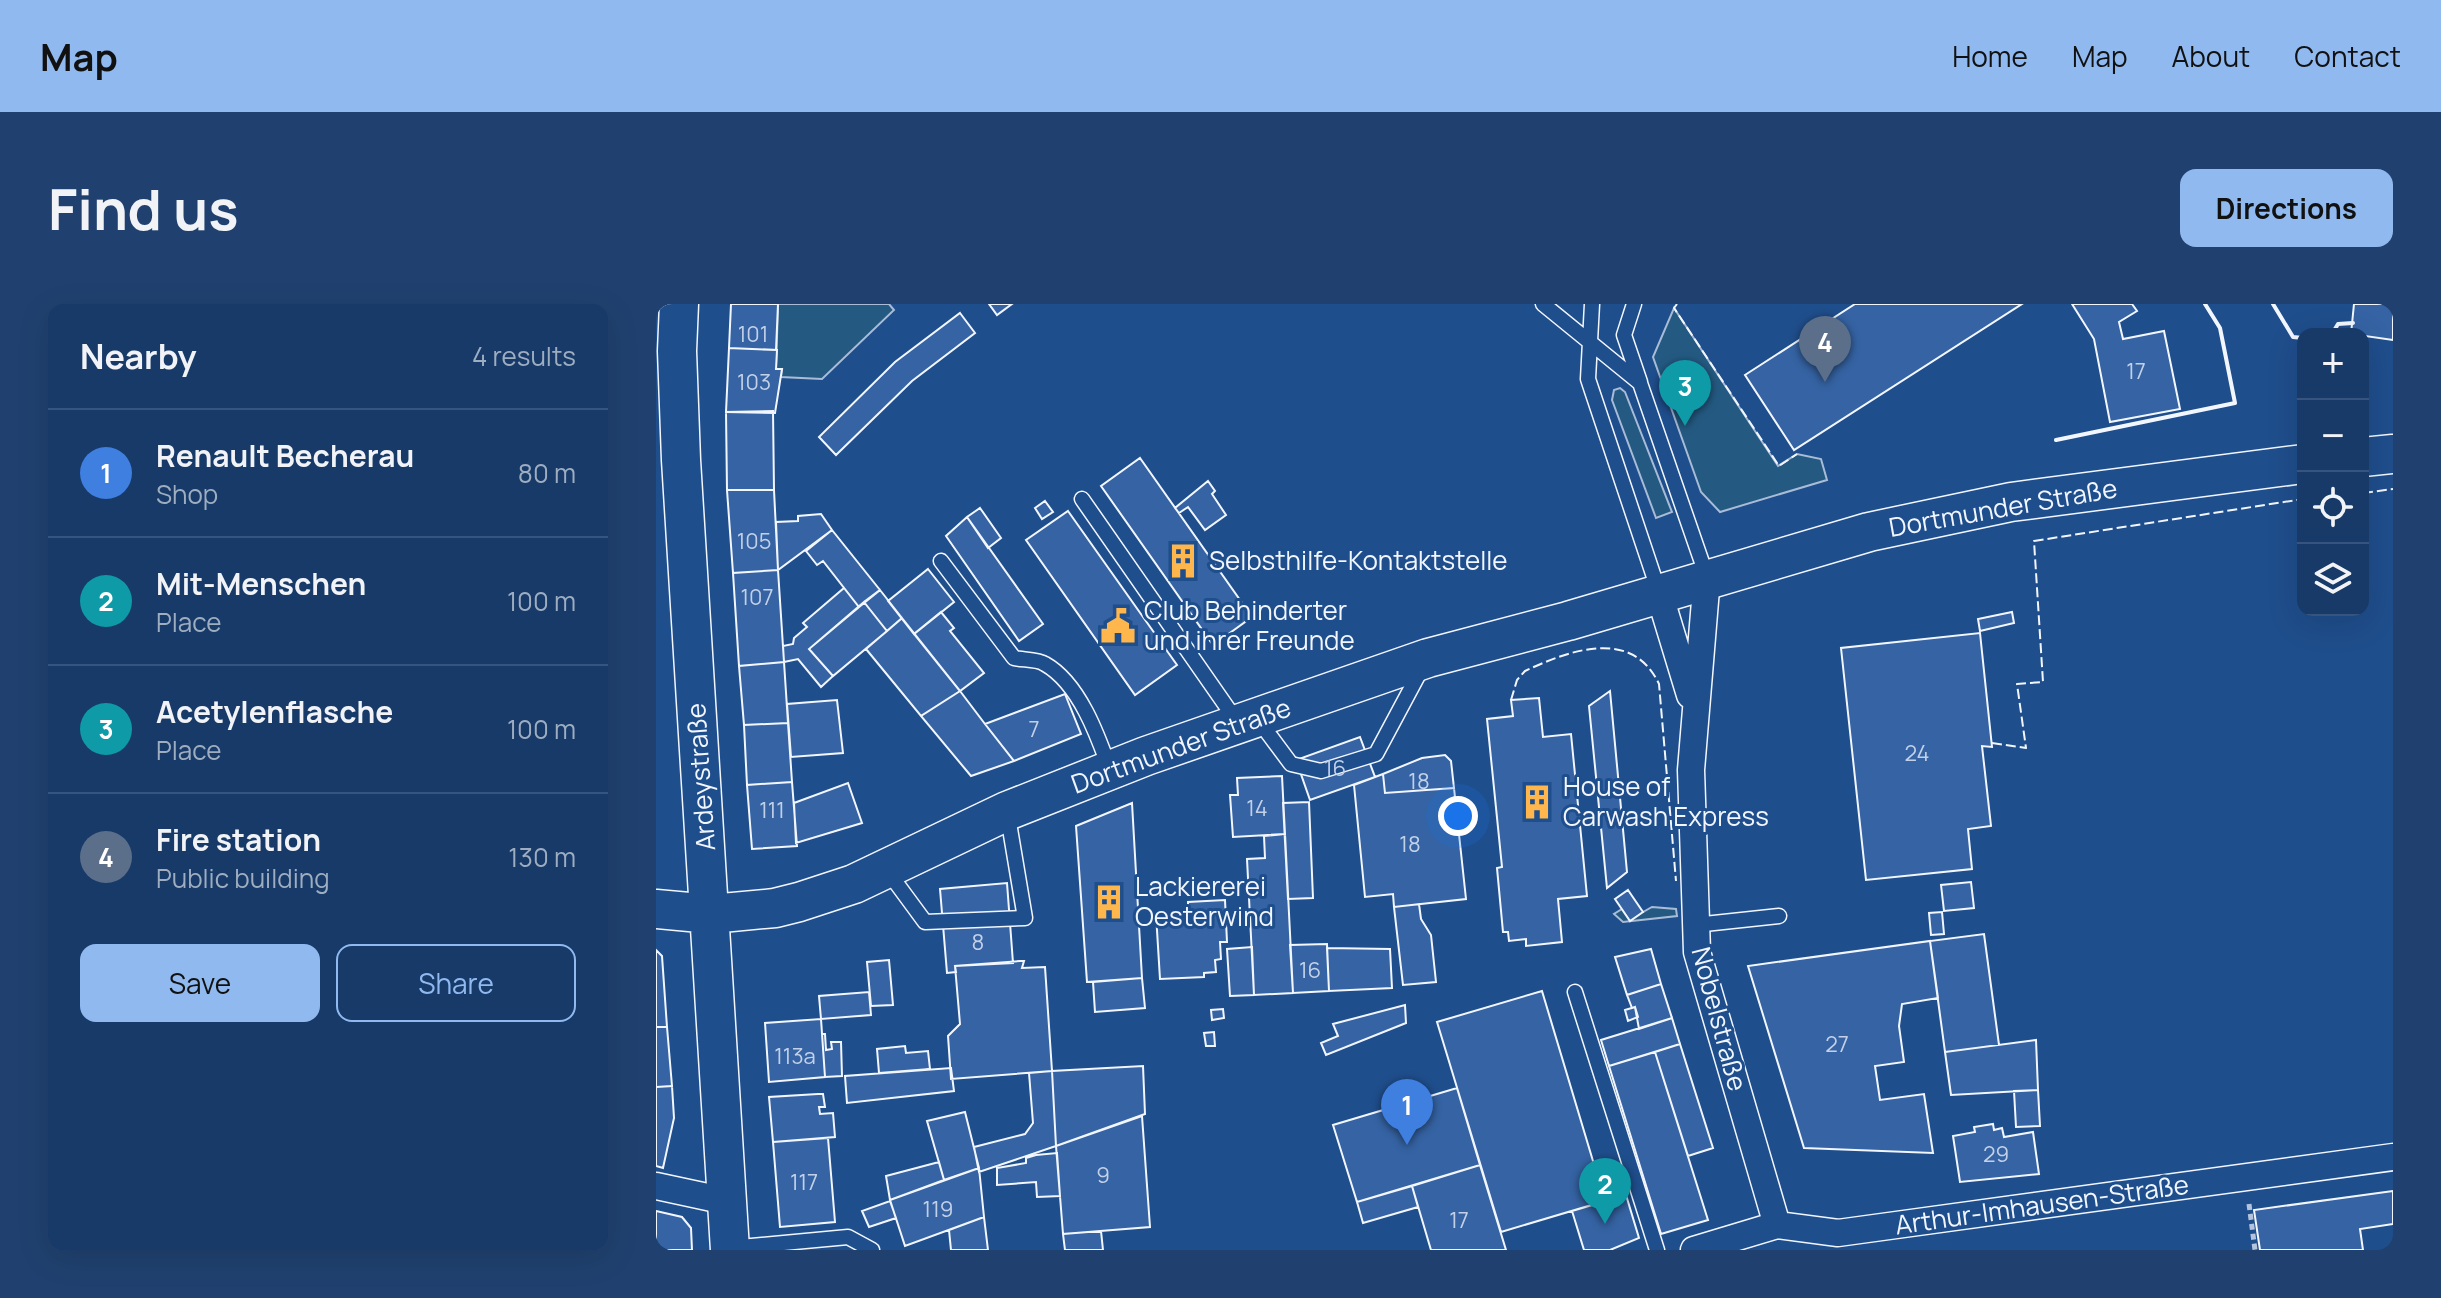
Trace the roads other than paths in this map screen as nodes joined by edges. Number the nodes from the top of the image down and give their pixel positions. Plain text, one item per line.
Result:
1 (679, 304) edge
2 (1543, 304) edge
3 (1592, 304) edge
4 (1634, 304) edge
5 (1589, 340) junction
6 (1640, 383) junction
7 (2393, 454) edge
8 (2369, 456) edge
9 (2297, 465) edge
10 (1082, 499) dead end
11 (941, 561) dead end
12 (1707, 577) junction
13 (1659, 593) junction
14 (1428, 658) junction
15 (1695, 713) junction
16 (1247, 721) junction
17 (1110, 770) junction
18 (1007, 811) junction
19 (886, 868) junction
20 (656, 909) edge
21 (711, 914) junction
22 (1779, 916) dead end
23 (1695, 925) junction
24 (1575, 992) dead end
25 (2393, 1157) edge
26 (656, 1186) edge
27 (726, 1201) junction
28 (1777, 1225) junction
29 (1709, 1248) edge
30 (730, 1249) edge
31 (872, 1250) edge
32 (1657, 1250) edge

1 - 21 main road, Ardeystraße
2 - 5 lane
3 - 5 lane
4 - 6 lane
5 - 6 lane
5 - 13 lane
6 - 12 lane
7 - 8 main road
9 - 12 main road, Dortmunder Straße
10 - 16 lane
11 - 17 lane
12 - 13 main road, Dortmunder Straße
12 - 15 street, Nobelstraße
13 - 14 main road, Dortmunder Straße
13 - 15 street, Nobelstraße
14 - 16 main road, Dortmunder Straße
14 - 16 lane
15 - 23 street, Nobelstraße
16 - 17 main road, Dortmunder Straße
17 - 18 main road, Dortmunder Straße
18 - 19 main road, Dortmunder Straße
18 - 19 lane
19 - 21 main road, Dortmunder Straße
20 - 21 main road, Dortmunder Straße
21 - 27 main road, Ardeystraße
22 - 23 lane
23 - 28 street, Nobelstraße
24 - 32 lane
25 - 28 street, Arthur-Imhausen-Straße
26 - 27 street
27 - 30 main road, Ardeystraße
28 - 29 street, Arthur-Imhausen-Straße
30 - 31 lane

